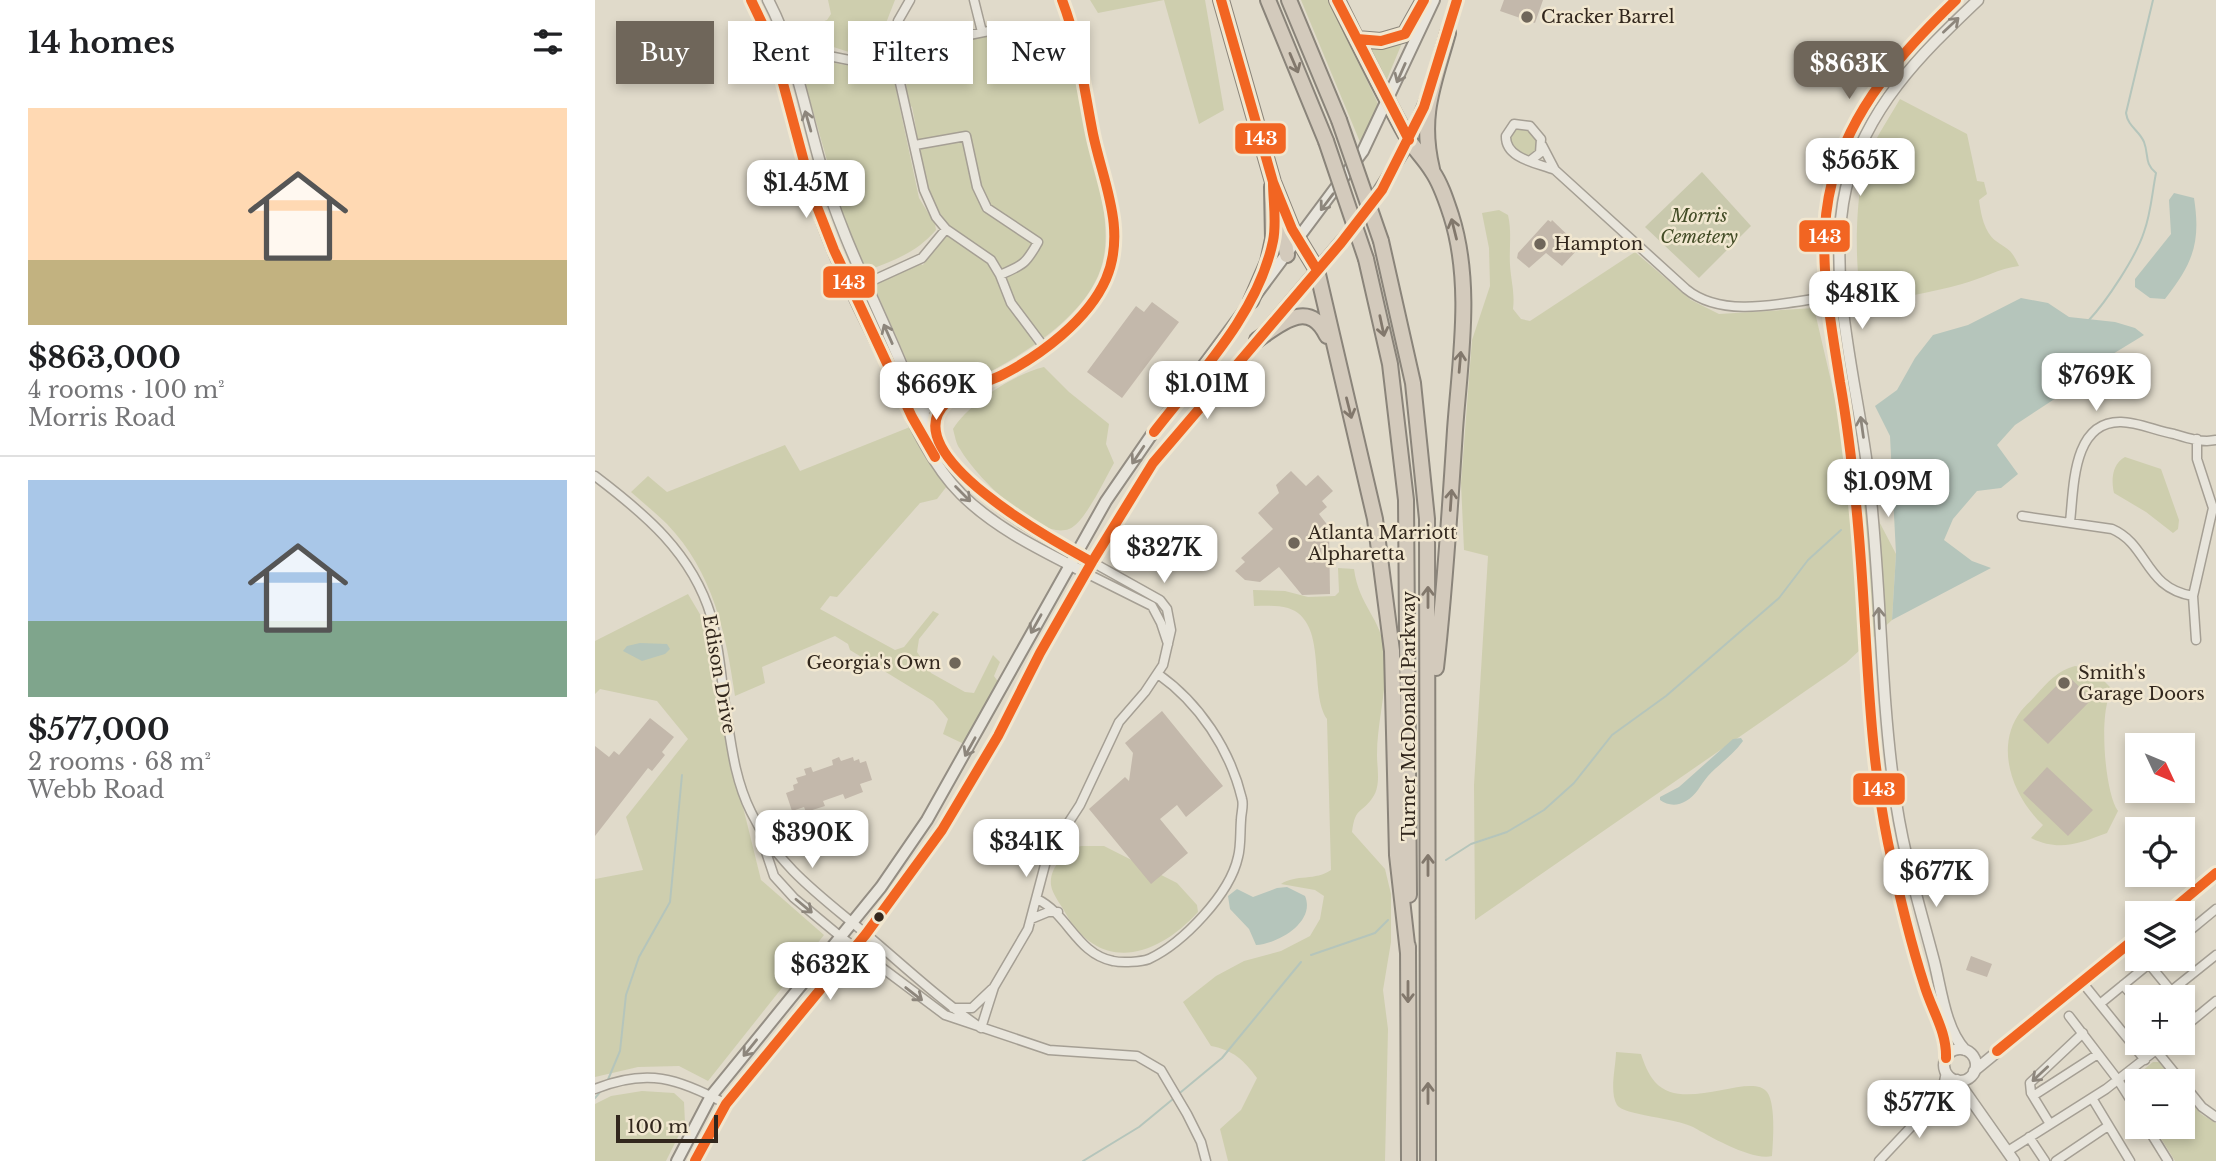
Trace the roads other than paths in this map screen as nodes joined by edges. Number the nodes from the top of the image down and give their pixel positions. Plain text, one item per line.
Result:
1 (751, 0) edge
2 (768, 0) edge
3 (910, 0) edge
4 (974, 0) edge
5 (1062, 0) edge
6 (1221, 0) edge
7 (1268, 0) edge
8 (1289, 0) edge
9 (1337, 0) edge
10 (1424, 0) edge
11 (1434, 0) edge
12 (1457, 0) edge
13 (1957, 0) edge
14 (1978, 0) edge
15 (779, 21) edge
16 (898, 21) edge
17 (1069, 21) edge
18 (987, 31) edge
19 (982, 32) junction
20 (1448, 33) junction
21 (973, 34) edge
22 (1357, 39) junction
23 (798, 84) edge
24 (900, 84) edge
25 (1083, 84) edge
26 (1388, 102) junction
27 (1409, 140) junction
28 (915, 145) junction
29 (1542, 145) junction
30 (1531, 160) junction
31 (1432, 170) junction
32 (1555, 170) junction
33 (1273, 182) junction
34 (1282, 205) junction
35 (946, 229) junction
36 (1297, 239) junction
37 (1286, 254) junction
38 (1317, 270) junction
39 (1000, 275) junction
40 (865, 284) junction
41 (1841, 295) junction
42 (1826, 296) junction
43 (1251, 301) junction
44 (1257, 340) junction
45 (1044, 347) junction
46 (1335, 352) junction
47 (912, 390) junction
48 (948, 401) junction
49 (923, 412) junction
50 (912, 417) junction
51 (2197, 439) junction
52 (938, 440) junction
53 (2216, 440) edge
54 (595, 476) edge
55 (2212, 487) edge
56 (2022, 516) dead end
57 (2070, 522) junction
58 (1076, 554) junction
59 (1092, 562) junction
60 (1070, 565) junction
61 (1086, 573) junction
62 (2193, 596) junction
63 (2196, 639) dead end
64 (1168, 647) junction
65 (1158, 674) junction
66 (1428, 739) junction
67 (759, 828) junction
68 (2216, 873) edge
69 (1037, 899) junction
70 (2182, 901) edge
71 (2216, 909) edge
72 (1058, 912) junction
73 (1031, 919) junction
74 (852, 923) junction
75 (2195, 926) edge
76 (866, 934) junction
77 (841, 937) junction
78 (2125, 947) edge
79 (855, 948) junction
80 (1408, 953) junction
81 (2216, 955) edge
82 (2140, 971) edge
83 (2083, 982) junction
84 (2123, 985) junction
85 (2184, 985) edge
86 (994, 987) junction
87 (2125, 987) edge
88 (2101, 1003) junction
89 (2215, 1004) edge
90 (951, 1007) junction
91 (2069, 1016) dead end
92 (2195, 1018) edge
93 (981, 1028) junction
94 (2083, 1033) junction
95 (1997, 1051) junction
96 (1968, 1052) junction
97 (2098, 1054) junction
98 (2151, 1055) edge
99 (2161, 1055) edge
100 (1946, 1058) junction
101 (2145, 1060) junction
102 (2172, 1069) edge
103 (1973, 1073) junction
104 (1953, 1077) junction
105 (2118, 1080) junction
106 (597, 1088) edge
107 (2125, 1091) edge
108 (711, 1096) junction
109 (2033, 1096) junction
110 (2092, 1098) junction
111 (2195, 1098) edge
112 (726, 1104) junction
113 (2216, 1117) edge
114 (2050, 1124) junction
115 (2108, 1126) junction
116 (1993, 1128) junction
117 (2029, 1137) junction
118 (2154, 1139) edge
119 (2008, 1151) junction
120 (677, 1161) edge
121 (695, 1161) edge
122 (1206, 1161) edge
123 (1409, 1161) edge
124 (1428, 1161) edge
125 (1879, 1161) edge
126 (2014, 1161) edge
127 (2045, 1161) edge
128 (2056, 1161) edge
129 (2130, 1161) edge
130 (2168, 1161) edge

1 - 50 street
2 - 15 street
3 - 16 street
4 - 19 street
5 - 17 street
6 - 33 highway
7 -> 80 highway, Turner McDonald Parkway, bridge
66 -> 8 highway, Turner McDonald Parkway, bridge
9 - 22 highway
10 - 22 highway
11 -> 26 main road
12 - 20 main road
13 - 42 street
41 -> 14 street
18 - 19 street
19 - 21 street
20 - 27 main road
20 - 31 highway
22 - 26 highway
40 -> 23 street
24 - 28 street
25 - 45 street
26 - 27 highway
26 -> 36 main road
27 - 31 highway
27 - 38 main road
28 - 35 street
28 - 39 street
29 - 30 street
29 - 30 street
29 - 32 street
30 - 32 street
66 -> 31 highway
32 - 42 street
33 - 34 highway
33 - 43 highway
34 - 36 highway
34 - 37 highway
35 - 39 street
35 - 40 street
36 - 37 main road
36 - 38 highway
37 - 43 main road
38 - 44 main road
38 - 46 highway
39 - 45 street
47 -> 40 street
41 - 42 street
96 -> 41 street
42 - 100 street
43 -> 58 main road
44 - 46 highway
44 - 59 main road
45 - 48 street
46 -> 80 highway
47 - 48 street
47 - 49 street
48 - 49 street
48 - 52 street
49 - 50 street
49 - 52 street
50 -> 60 street
51 - 53 street
51 - 55 street
51 - 57 street
52 - 58 street
54 - 67 street, Edison Drive
55 - 62 street
56 - 57 street
57 - 62 street
58 - 59 street
58 - 60 main road
59 - 61 main road
59 - 64 street
60 - 61 street
60 -> 74 main road
61 - 64 street
61 - 76 main road
62 - 63 street
64 - 65 street
65 - 69 street
65 - 72 street
124 -> 66 highway, Turner McDonald Parkway
67 - 74 street, Edison Drive
67 -> 77 street, Edison Drive
68 - 70 street
69 - 72 street
69 - 73 street
71 - 75 street
72 - 73 street
73 - 86 street
74 - 76 street, Edison Drive
74 - 77 main road
76 - 79 main road
76 - 90 street, Edison Drive
77 - 79 street, Edison Drive
77 -> 108 main road
78 - 83 street
79 -> 93 street, Edison Drive
79 - 112 main road
80 -> 123 highway, Turner McDonald Parkway
81 - 85 street
82 - 84 street
83 - 88 street
83 - 95 street
84 - 87 street
84 - 88 street
86 - 90 street
86 - 93 street
88 - 101 street
89 - 92 street
90 - 93 street, Edison Drive
91 - 94 street
93 - 122 street
94 - 97 street
94 -> 109 street
95 - 96 street
95 - 103 street
96 - 100 street
96 - 103 street
97 - 105 street
97 - 109 street
98 - 101 street
99 - 102 street
100 - 104 street
101 - 105 street
103 - 104 street
103 - 116 street
104 - 116 street
104 - 125 street
105 - 107 street
105 - 110 street
106 - 108 street
108 - 112 street
108 - 120 main road
109 - 114 street
110 - 114 street
110 - 115 street
111 - 113 street
112 - 121 main road
114 - 117 street
115 - 128 street
115 - 129 street
116 - 119 street
117 - 119 street
117 - 127 street
118 - 130 street
119 - 126 street

